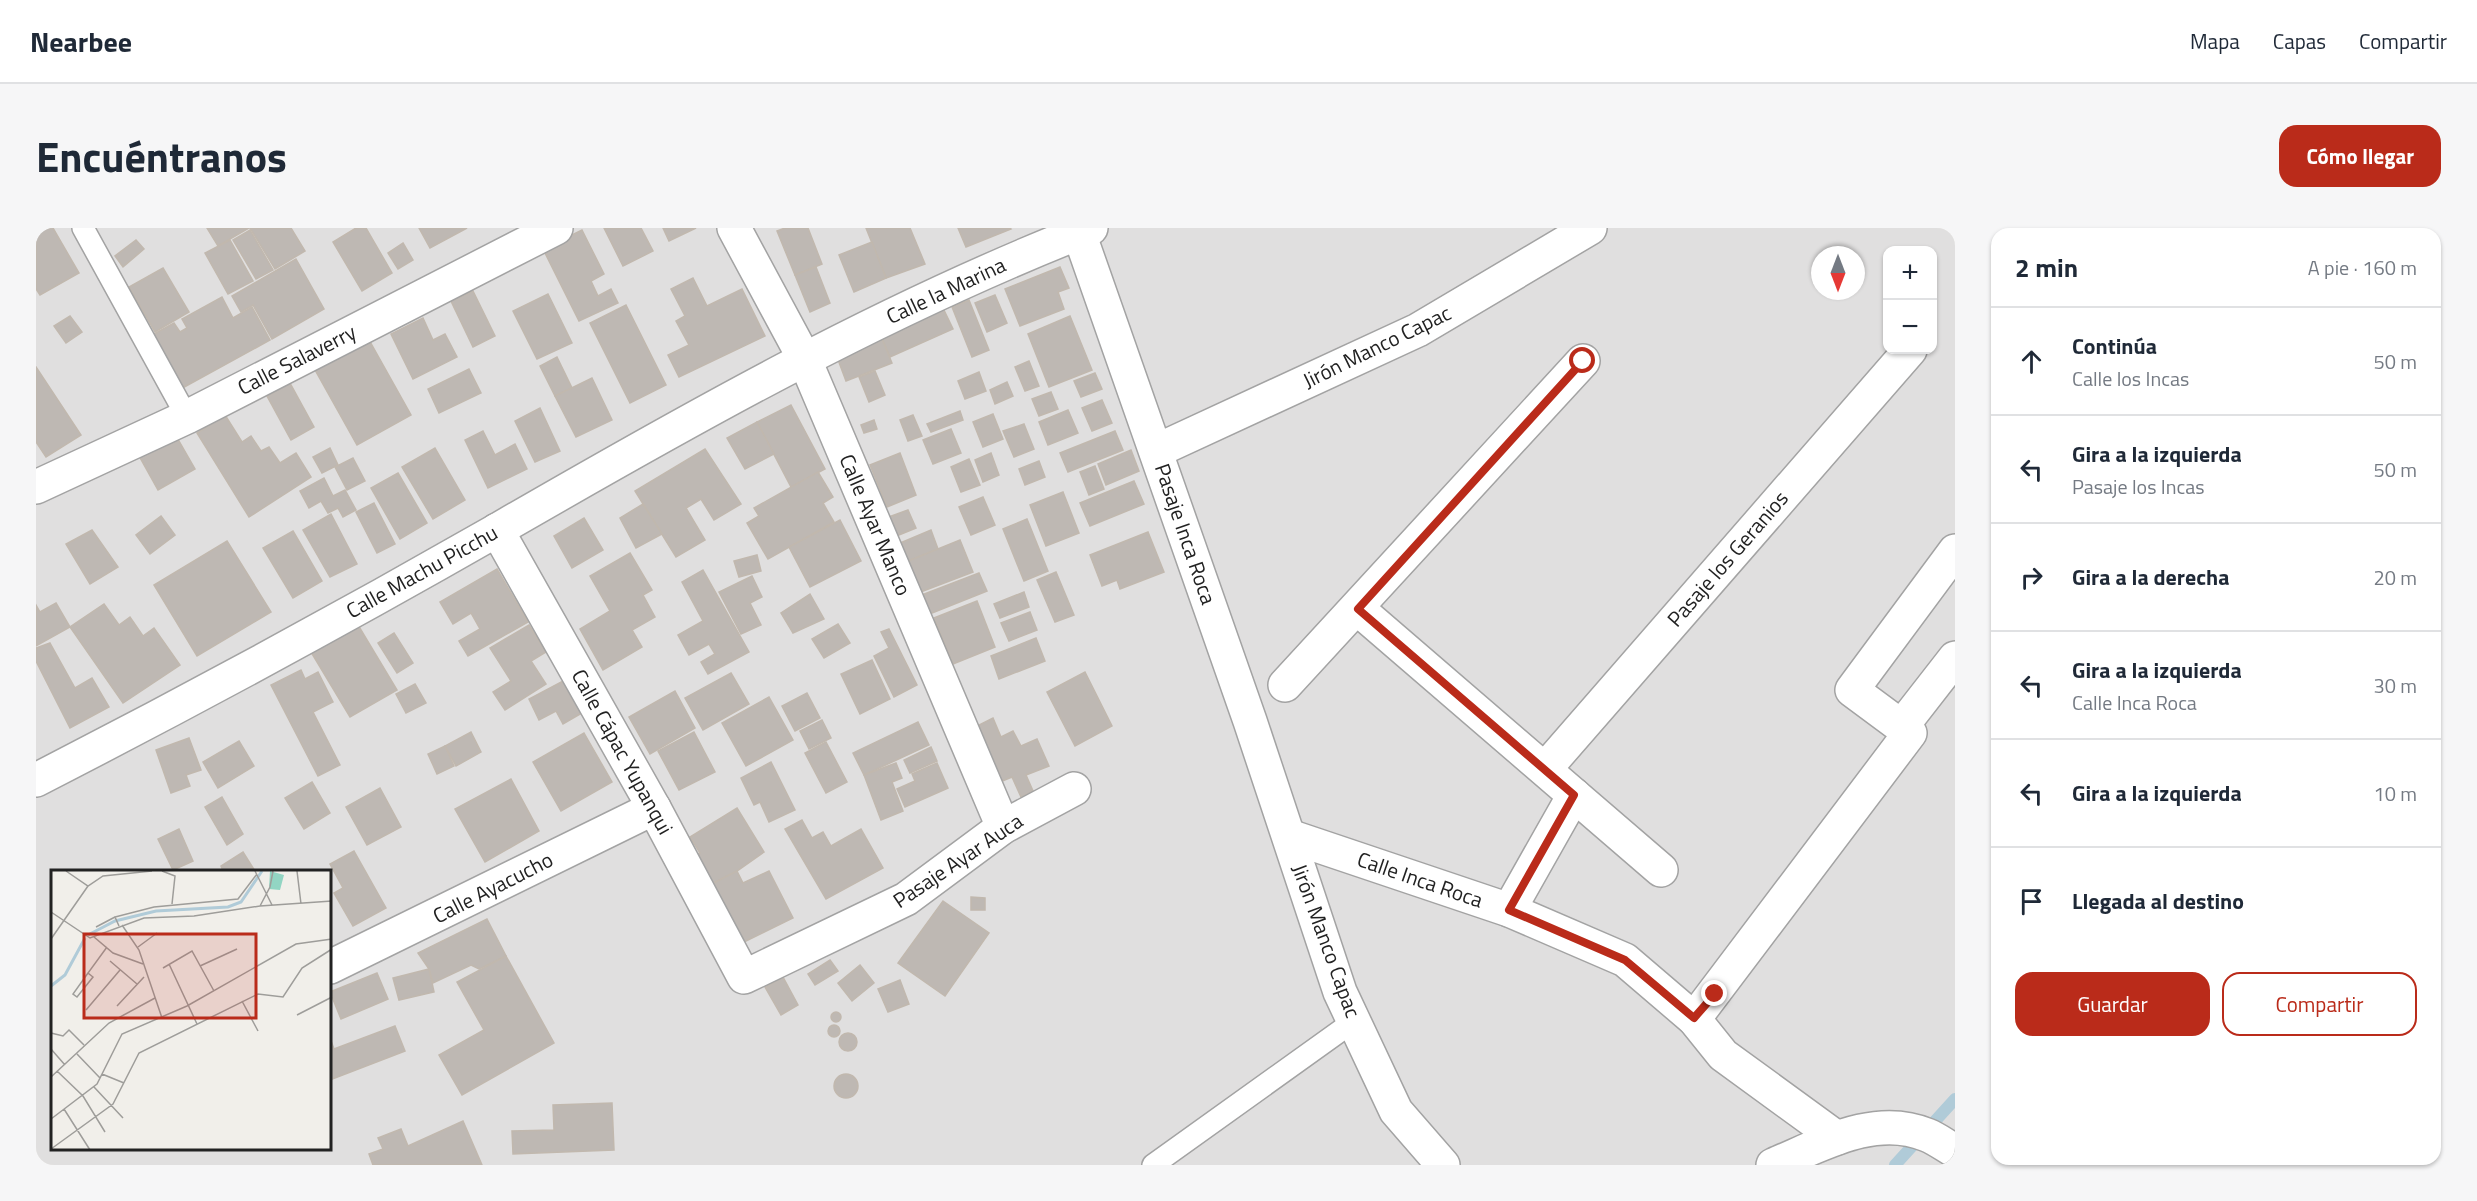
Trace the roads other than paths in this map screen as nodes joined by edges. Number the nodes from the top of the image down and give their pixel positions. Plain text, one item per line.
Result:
1 (83, 228) edge
2 (556, 228) edge
3 (734, 228) edge
4 (1590, 228) edge
5 (1085, 230) edge
6 (1907, 354) edge
7 (804, 358) junction
8 (1583, 361) dead end
9 (187, 417) junction
10 (1156, 451) junction
11 (36, 488) edge
12 (497, 530) junction
13 (1955, 551) edge
14 (1358, 609) junction
15 (1955, 658) edge
16 (1286, 685) dead end
17 (1902, 726) junction
18 (1545, 769) junction
19 (36, 780) edge
20 (1074, 789) dead end
21 (1574, 795) junction
22 (654, 808) junction
23 (1003, 827) junction
24 (1289, 836) junction
25 (1661, 870) dead end
26 (1509, 910) junction
27 (332, 966) edge
28 (744, 977) joint
29 (1694, 1018) junction
30 (1354, 1021) junction
31 (1837, 1138) junction
32 (1955, 1151) edge
33 (1153, 1165) edge
34 (1443, 1165) edge
35 (1773, 1165) edge

1 - 9 lane
2 - 9 street, Calle Salaverry
3 - 7 street, Calle Ayar Manco
4 - 10 street, Jirón Manco Capac
5 - 7 street, Calle la Marina
5 - 10 street, Pasaje Inca Roca
6 - 18 street, Pasaje los Geranios
7 - 12 street, Calle Machu Picchu
7 - 23 street, Calle Ayar Manco
8 - 14 street
9 - 11 street, Calle Salaverry
10 - 24 street, Pasaje Inca Roca
12 - 19 street, Calle Machu Picchu
12 - 22 street, Calle Cápac Yupanqui
13 - 17 street
14 - 16 street
14 - 18 street
15 - 17 street
17 - 29 street
18 - 21 street
20 - 23 street, Pasaje Ayar Auca
21 - 25 street
21 - 26 street
22 - 27 street, Calle Ayacucho
22 - 28 street, Calle Cápac Yupanqui
23 - 28 street, Pasaje Ayar Auca
24 - 26 street, Calle Inca Roca
24 - 30 street, Jirón Manco Capac
26 - 29 street, Calle Inca Roca
29 - 31 street, Calle Inca Roca
30 - 33 lane
30 - 34 street, Jirón Manco Capac
31 - 32 street
31 - 35 street

